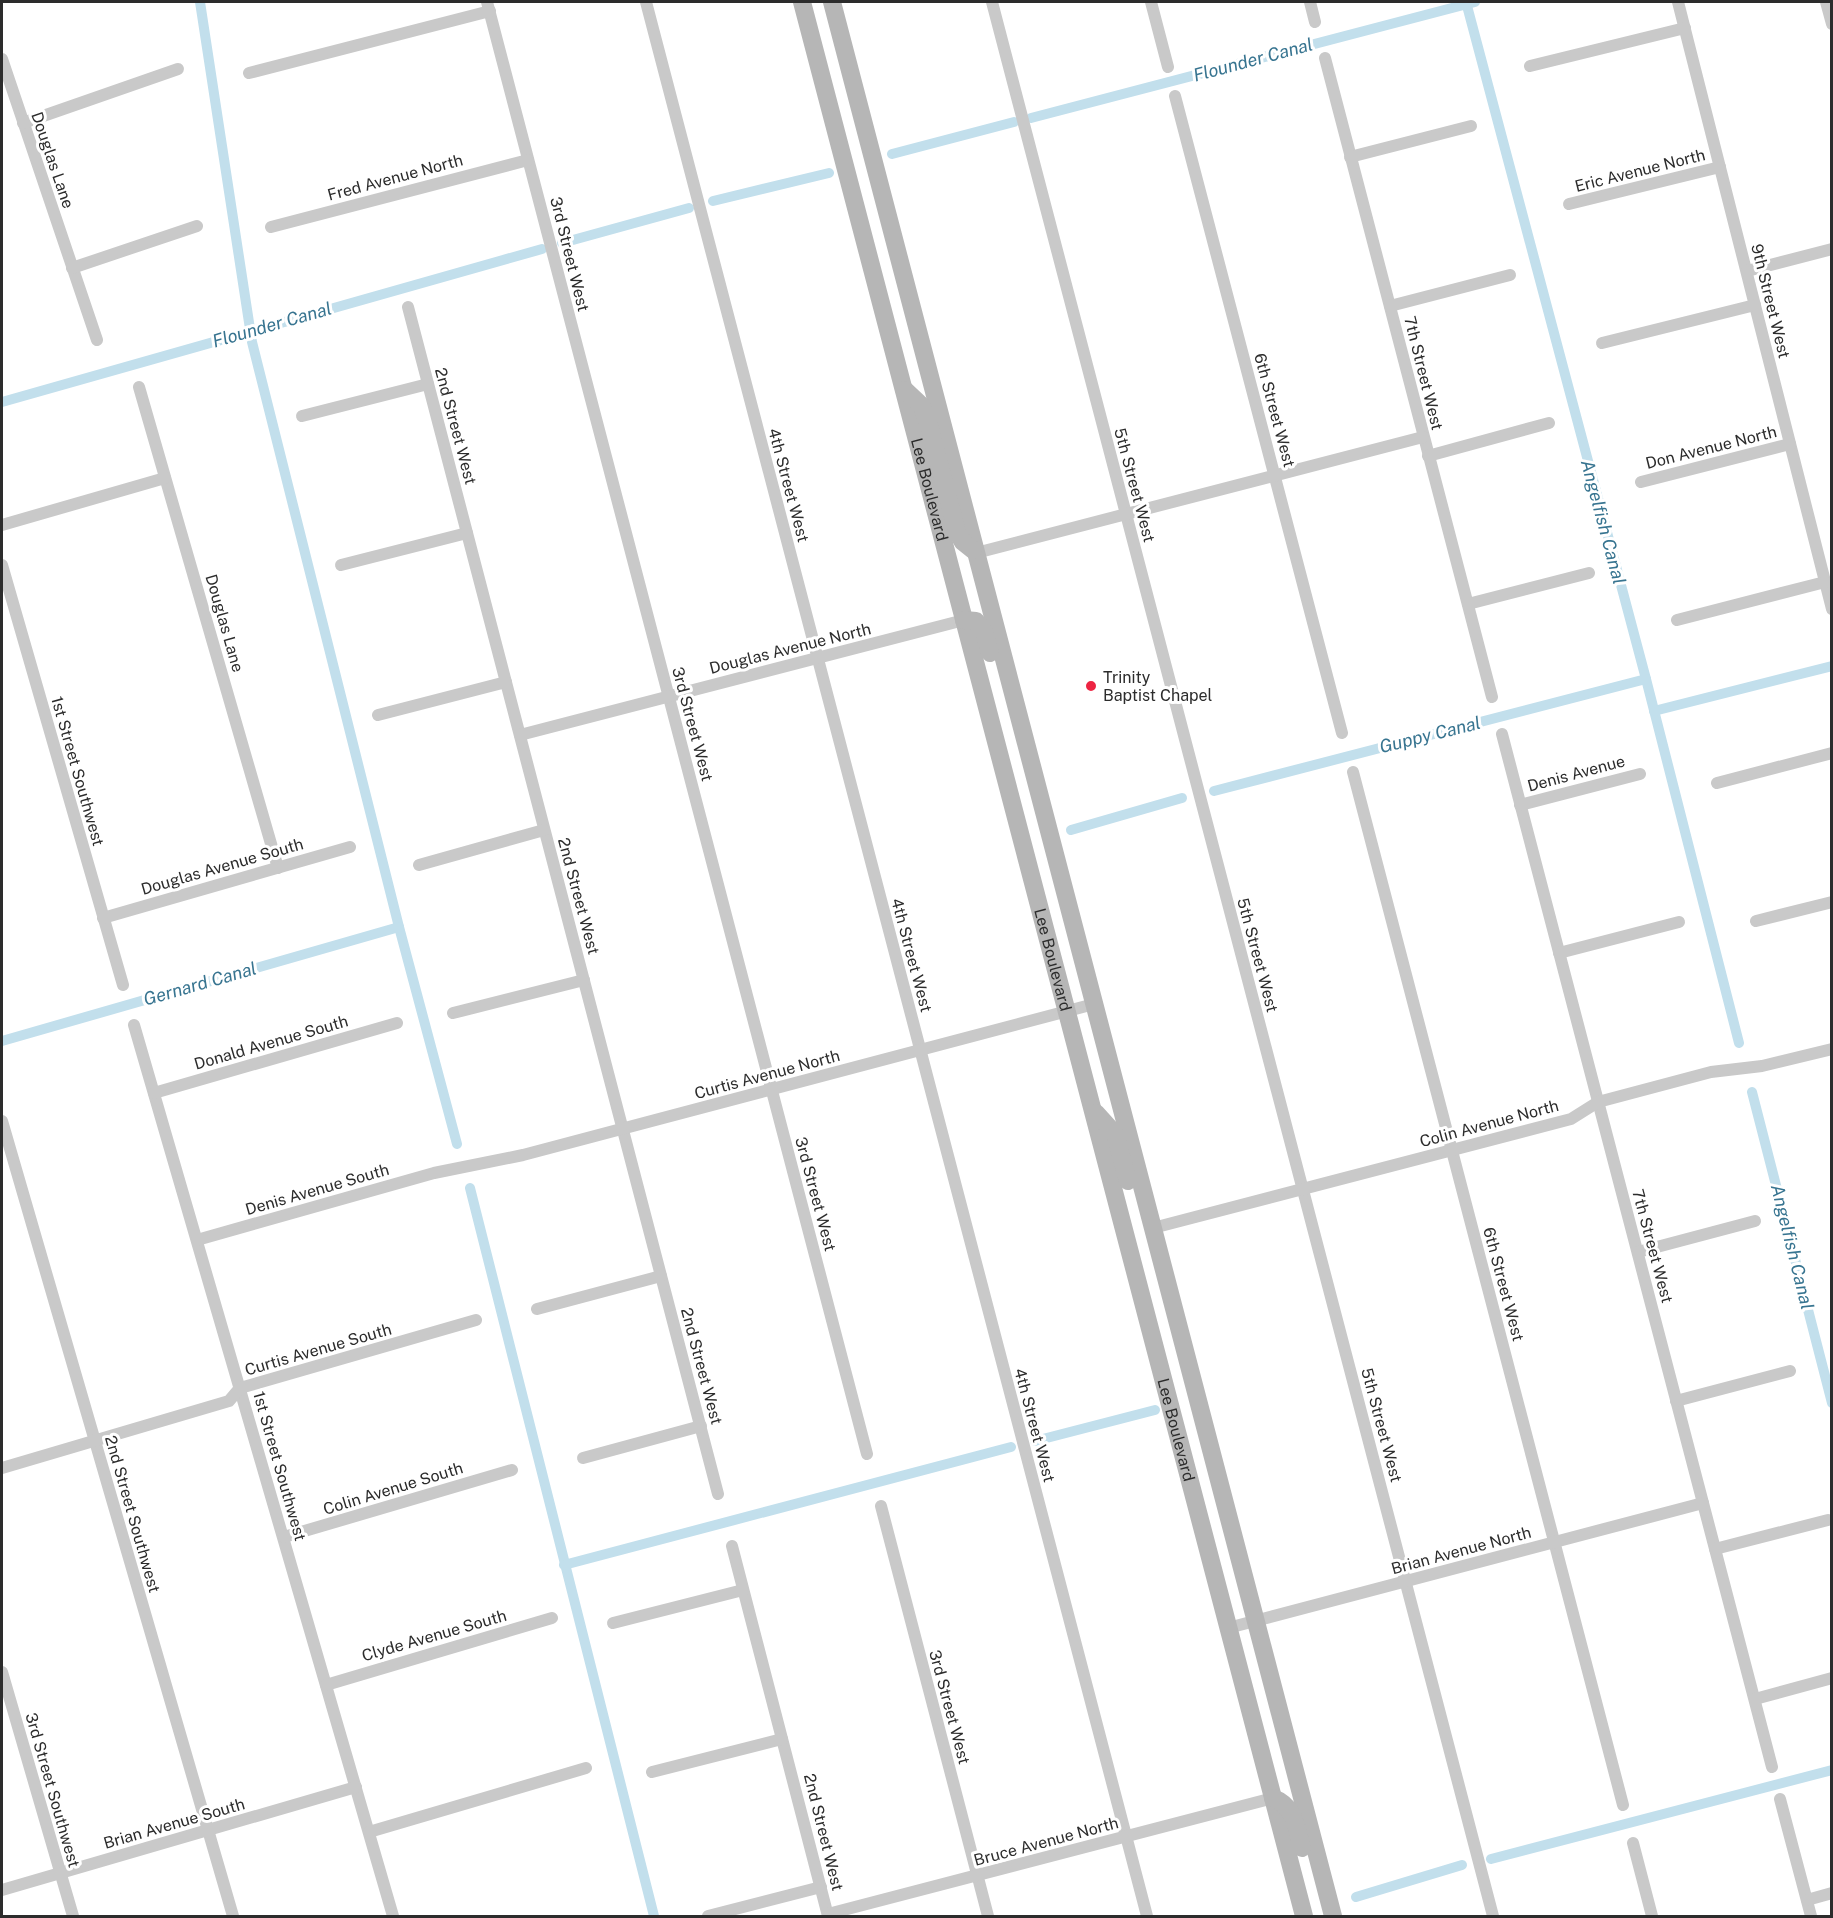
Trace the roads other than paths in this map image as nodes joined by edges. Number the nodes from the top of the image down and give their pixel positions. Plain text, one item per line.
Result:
1 (646, 2) edge
2 (802, 2) edge
3 (832, 2) edge
4 (992, 2) edge
5 (1151, 2) edge
6 (1310, 2) edge
7 (1678, 2) edge
8 (1826, 2) edge
9 (488, 6) edge
10 (1315, 22) dead end
11 (1832, 24) edge
12 (1685, 28) junction
13 (1325, 58) dead end
14 (2, 59) edge
15 (1530, 66) dead end
16 (1168, 67) dead end
17 (178, 69) dead end
18 (249, 73) dead end
19 (1175, 96) dead end
20 (23, 123) junction
21 (1470, 126) dead end
22 (1350, 157) junction
23 (528, 160) junction
24 (1720, 167) junction
25 (1569, 204) dead end
26 (197, 226) dead end
27 (271, 227) dead end
28 (1832, 249) edge
29 (72, 268) junction
30 (1747, 271) junction
31 (1510, 275) dead end
32 (1755, 305) junction
33 (1390, 306) junction
34 (408, 307) dead end
35 (97, 340) dead end
36 (1602, 343) dead end
37 (428, 384) junction
38 (139, 387) dead end
39 (904, 388) junction
40 (302, 416) dead end
41 (1549, 423) dead end
42 (1423, 436) junction
43 (1790, 444) junction
44 (1428, 456) junction
45 (1275, 475) junction
46 (165, 478) junction
47 (1641, 482) dead end
48 (1126, 514) junction
49 (2, 525) edge
50 (467, 533) junction
51 (976, 553) junction
52 (2, 565) edge
53 (341, 565) dead end
54 (1589, 573) dead end
55 (1825, 582) junction
56 (1468, 604) junction
57 (1832, 609) edge
58 (15, 613) junction
59 (2, 616) edge
60 (964, 620) junction
61 (1677, 620) dead end
62 (817, 658) junction
63 (506, 682) junction
64 (669, 696) junction
65 (1492, 697) dead end
66 (378, 715) dead end
67 (1342, 733) dead end
68 (1502, 734) dead end
69 (519, 735) junction
70 (1832, 753) edge
71 (1353, 772) dead end
72 (1640, 774) dead end
73 (1035, 780) junction
74 (1716, 783) dead end
75 (1520, 805) junction
76 (544, 830) junction
77 (350, 847) dead end
78 (419, 865) dead end
79 (278, 868) junction
80 (1832, 902) edge
81 (103, 918) junction
82 (1756, 921) dead end
83 (1679, 922) dead end
84 (1559, 953) junction
85 (584, 980) junction
86 (123, 985) dead end
87 (1094, 1004) junction
88 (1067, 1012) junction
89 (453, 1013) dead end
90 (397, 1023) dead end
91 (134, 1025) dead end
92 (1832, 1049) edge
93 (920, 1051) junction
94 (771, 1089) junction
95 (154, 1093) junction
96 (1598, 1102) junction
97 (1093, 1109) junction
98 (2, 1121) edge
99 (622, 1128) junction
100 (1451, 1150) junction
101 (446, 1171) joint
102 (1303, 1189) junction
103 (1755, 1221) dead end
104 (1153, 1228) junction
105 (197, 1240) junction
106 (1638, 1252) junction
107 (661, 1276) junction
108 (537, 1309) dead end
109 (476, 1320) dead end
110 (1790, 1371) dead end
111 (240, 1388) junction
112 (1676, 1401) junction
113 (701, 1426) junction
114 (94, 1440) junction
115 (867, 1454) dead end
116 (583, 1458) dead end
117 (2, 1468) edge
118 (512, 1470) dead end
119 (718, 1494) dead end
120 (1702, 1503) junction
121 (881, 1506) dead end
122 (1828, 1520) dead end
123 (284, 1537) junction
124 (1554, 1543) junction
125 (732, 1546) dead end
126 (1715, 1550) junction
127 (1405, 1581) junction
128 (743, 1590) junction
129 (552, 1618) dead end
130 (1255, 1620) junction
131 (613, 1623) dead end
132 (1228, 1628) junction
133 (2, 1672) edge
134 (1832, 1678) edge
135 (326, 1684) junction
136 (1755, 1699) junction
137 (782, 1738) junction
138 (1772, 1767) dead end
139 (586, 1768) dead end
140 (652, 1772) dead end
141 (356, 1787) junction
142 (1273, 1798) junction
143 (1780, 1799) dead end
144 (1623, 1805) dead end
145 (208, 1830) junction
146 (369, 1832) junction
147 (1126, 1837) junction
148 (1633, 1843) dead end
149 (60, 1873) junction
150 (977, 1876) junction
151 (821, 1887) junction
152 (2, 1890) edge
153 (1832, 1893) edge
154 (1807, 1900) junction
155 (828, 1915) edge
156 (73, 1917) edge
157 (233, 1917) edge
158 (393, 1917) edge
159 (708, 1917) edge
160 (988, 1917) edge
161 (1147, 1917) edge
162 (1304, 1917) edge
163 (1321, 1917) edge
164 (1333, 1917) edge
165 (1493, 1917) edge
166 (1652, 1917) edge
167 (1811, 1917) edge

1 - 62 street, 4th Street West
2 - 39 main road, Lee Boulevard
3 - 51 main road, Lee Boulevard
4 - 48 street, 5th Street West
5 - 16 street
6 - 10 street
7 - 12 street, 9th Street West
8 - 11 street
9 - 18 street
9 - 23 street, 3rd Street West
12 - 15 street
12 - 24 street, 9th Street West
13 - 22 street, 7th Street West
14 - 20 street, Douglas Lane
17 - 20 street
19 - 45 street, 6th Street West
20 - 29 street, Douglas Lane
21 - 22 street
22 - 33 street, 7th Street West
23 - 27 street, Fred Avenue North
23 - 64 street, 3rd Street West
24 - 25 street, Eric Avenue North
24 - 30 street, 9th Street West
26 - 29 street
28 - 30 street
29 - 35 street, Douglas Lane
30 - 32 street, 9th Street West
31 - 33 street
32 - 36 street
32 - 43 street, 9th Street West
33 - 42 street, 7th Street West
34 - 37 street, 2nd Street West
37 - 40 street
37 - 50 street, 2nd Street West
38 - 46 street, Douglas Lane
39 - 51 main road
39 - 60 main road, Lee Boulevard
41 - 44 street
42 - 44 street, 7th Street West
42 - 45 street
43 - 47 street, Don Avenue North
43 - 55 street, 9th Street West
44 - 56 street, 7th Street West
45 - 48 street
45 - 67 street, 6th Street West
46 - 49 street
46 - 79 street, Douglas Lane
48 - 51 street
48 - 102 street, 5th Street West
50 - 53 street
50 - 63 street, 2nd Street West
51 - 73 main road, Lee Boulevard
52 - 58 street, 1st Street Southwest
54 - 56 street
55 - 57 street, 9th Street West
55 - 61 street
56 - 65 street, 7th Street West
58 - 59 street
58 - 81 street, 1st Street Southwest
60 - 62 street, Douglas Avenue North
60 - 73 main road
60 - 88 main road, Lee Boulevard
62 - 64 street, Douglas Avenue North
62 - 93 street, 4th Street West
63 - 66 street
63 - 69 street, 2nd Street West
64 - 69 street, Douglas Avenue North
64 - 94 street, 3rd Street West
68 - 75 street, 7th Street West
69 - 76 street, 2nd Street West
70 - 74 street
71 - 100 street, 6th Street West
72 - 75 street, Denis Avenue
73 - 87 main road, Lee Boulevard
75 - 84 street, 7th Street West
76 - 78 street
76 - 85 street, 2nd Street West
77 - 79 street, Douglas Avenue South
79 - 81 street, Douglas Avenue South
80 - 82 street
81 - 86 street, 1st Street Southwest
83 - 84 street
84 - 96 street, 7th Street West
85 - 89 street
85 - 99 street, 2nd Street West
87 - 88 street, Curtis Avenue North
87 - 104 main road, Lee Boulevard
88 - 93 street, Curtis Avenue North
88 - 97 main road, Lee Boulevard
90 - 95 street, Donald Avenue South
91 - 95 street, 1st Street Southwest
92 - 96 street, Colin Avenue North
93 - 94 street, Curtis Avenue North
93 - 147 street, 4th Street West
94 - 99 street, Curtis Avenue North
94 - 115 street, 3rd Street West
95 - 105 street, 1st Street Southwest
96 - 100 street, Colin Avenue North
96 - 106 street, 7th Street West
97 - 104 main road
97 - 132 main road, Lee Boulevard
98 - 114 street, 2nd Street Southwest
99 - 101 street, Curtis Avenue North
99 - 107 street, 2nd Street West
100 - 102 street, Colin Avenue North
100 - 124 street, 6th Street West
101 - 105 street, Denis Avenue South
102 - 104 street, Colin Avenue North
102 - 127 street, 5th Street West
103 - 106 street
104 - 130 main road, Lee Boulevard
105 - 111 street, 1st Street Southwest
106 - 112 street, 7th Street West
107 - 108 street
107 - 113 street, 2nd Street West
109 - 111 street, Curtis Avenue South
110 - 112 street
111 - 114 street, Curtis Avenue South
111 - 123 street, 1st Street Southwest
112 - 120 street, 7th Street West
113 - 116 street
113 - 119 street, 2nd Street West
114 - 117 street, Curtis Avenue South
114 - 145 street, 2nd Street Southwest
118 - 123 street, Colin Avenue South
120 - 124 street, Brian Avenue North
120 - 126 street, 7th Street West
121 - 150 street, 3rd Street West
122 - 126 street
123 - 135 street, 1st Street Southwest
124 - 127 street, Brian Avenue North
124 - 144 street, 6th Street West
125 - 128 street, 2nd Street West
126 - 136 street, 7th Street West
127 - 130 street, Brian Avenue North
127 - 165 street, 5th Street West
128 - 131 street
128 - 137 street, 2nd Street West
129 - 135 street, Clyde Avenue South
130 - 132 street, Brian Avenue North
130 - 164 main road, Lee Boulevard
132 - 142 main road, Lee Boulevard
133 - 149 street, 3rd Street Southwest
134 - 136 street
135 - 141 street, 1st Street Southwest
136 - 138 street, 7th Street West
137 - 140 street
137 - 151 street, 2nd Street West
139 - 146 street
141 - 145 street, Brian Avenue South
141 - 146 street, 1st Street Southwest
142 - 147 street, Bruce Avenue North
142 - 162 main road, Lee Boulevard
142 - 163 main road
143 - 154 street
145 - 149 street, Brian Avenue South
145 - 157 street, 2nd Street Southwest
146 - 158 street, 1st Street Southwest
147 - 150 street, Bruce Avenue North
147 - 161 street, 4th Street West
148 - 166 street
149 - 152 street, Brian Avenue South
149 - 156 street, 3rd Street Southwest
150 - 155 street, Bruce Avenue North
150 - 160 street, 3rd Street West
151 - 155 street, 2nd Street West
151 - 159 street
153 - 154 street
154 - 167 street

